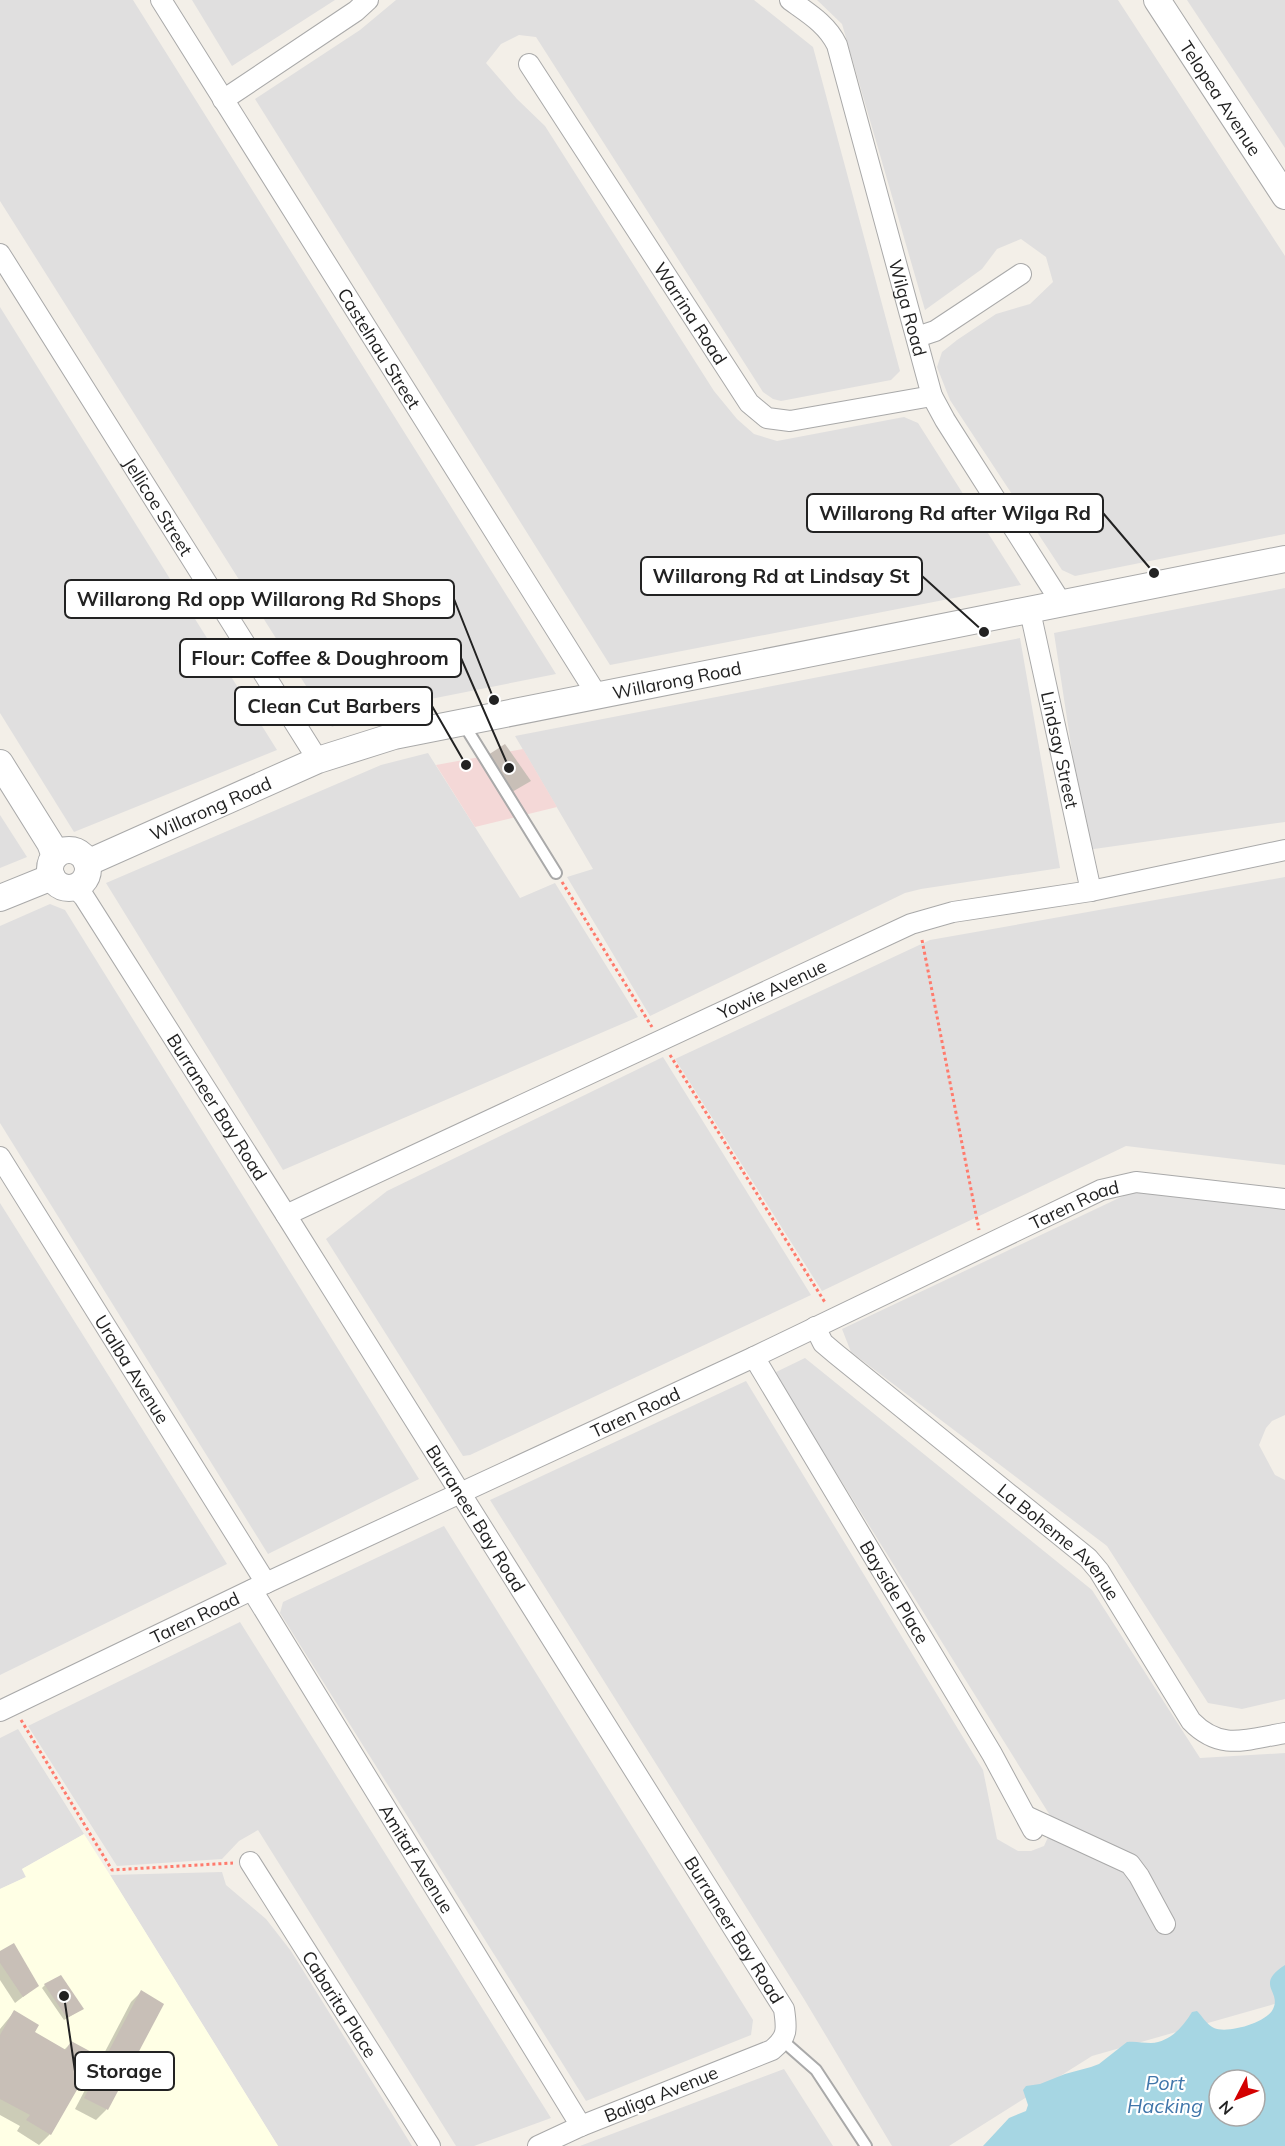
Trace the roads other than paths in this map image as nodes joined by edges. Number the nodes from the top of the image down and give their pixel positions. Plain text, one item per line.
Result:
1 (161, 0) edge
2 (368, 0) edge
3 (790, 0) edge
4 (1157, 0) edge
5 (529, 64) dead end
6 (224, 100) junction
7 (1285, 196) edge
8 (0, 254) edge
9 (1021, 274) dead end
10 (917, 338) junction
11 (932, 396) junction
12 (1285, 559) edge
13 (1062, 604) junction
14 (1030, 610) junction
15 (597, 695) junction
16 (463, 722) junction
17 (318, 760) junction
18 (0, 764) edge
19 (1285, 850) edge
20 (87, 862) junction
21 (53, 866) junction
22 (556, 873) road end
23 (75, 887) junction
24 (1090, 891) junction
25 (0, 898) edge
26 (0, 1157) edge
27 (1285, 1199) edge
28 (286, 1215) junction
29 (815, 1327) junction
30 (754, 1357) junction
31 (460, 1492) junction
32 (259, 1586) junction
33 (6, 1708) edge
34 (1285, 1733) edge
35 (250, 1862) road end
36 (1165, 1924) dead end
37 (783, 2041) junction
38 (581, 2127) junction
39 (430, 2146) edge
40 (538, 2146) edge
41 (866, 2146) edge

1 - 6 street, Castelnau Street
2 - 6 street
3 - 10 street, Wilga Road
4 - 7 street, Telopea Avenue
5 - 11 street, Warrina Road
6 - 15 street, Castelnau Street
8 - 17 street, Jellicoe Street
9 - 10 street
10 - 11 street, Wilga Road
11 - 13 street, Wilga Road
12 - 13 street, Willarong Road
13 - 14 street, Willarong Road
14 - 15 street, Willarong Road
14 - 24 street, Lindsay Street
15 - 16 street, Willarong Road
16 - 17 street, Willarong Road
16 - 22 lane
17 - 20 street, Willarong Road
18 - 21 street
19 - 24 street, Yowie Avenue
20 - 21 street
20 - 23 street
21 - 23 street
21 - 25 street
23 - 28 street, Burraneer Bay Road
24 - 28 street, Yowie Avenue
26 - 32 street, Uralba Avenue
27 - 29 street, Taren Road
28 - 31 street, Burraneer Bay Road
29 - 30 street, Taren Road
29 - 34 street, La Boheme Avenue
30 - 31 street, Taren Road
30 - 36 street, Bayside Place
31 - 32 street, Taren Road
31 - 37 street, Burraneer Bay Road
32 - 33 street, Taren Road
32 - 38 street, Amitaf Avenue
35 - 39 street, Cabarita Place
37 - 38 street, Baliga Avenue
37 - 41 lane
38 - 40 street, Baliga Avenue

